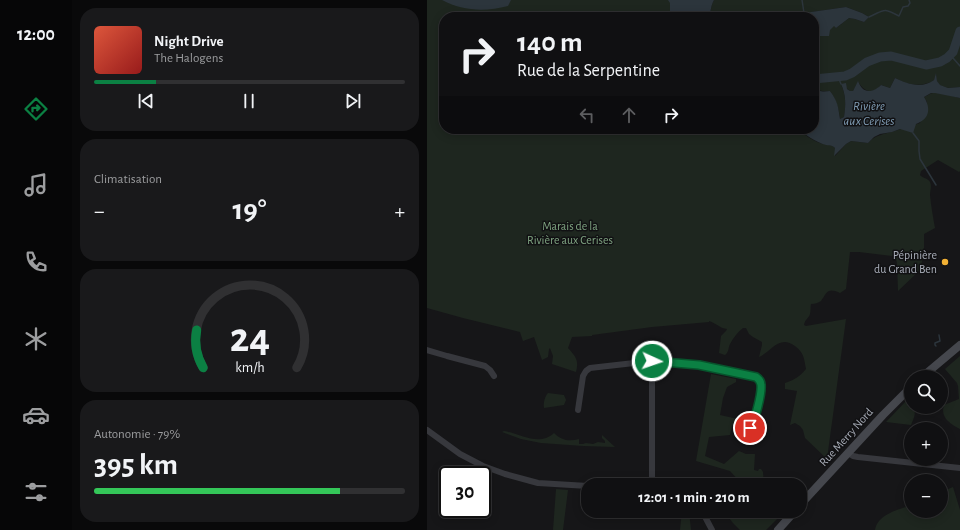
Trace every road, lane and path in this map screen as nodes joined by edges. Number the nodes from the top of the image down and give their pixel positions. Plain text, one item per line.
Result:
1 (960, 345) edge
2 (427, 350) edge
3 (652, 361) junction
4 (930, 370) edge
5 (494, 376) dead end
6 (904, 394) edge
7 (578, 410) dead end
8 (427, 430) edge
9 (747, 433) dead end
10 (848, 453) junction
11 (960, 468) edge
12 (652, 478) edge
13 (581, 486) edge
14 (807, 497) edge
15 (705, 518) edge
16 (789, 518) edge
17 (711, 530) edge
18 (778, 530) edge

1 - 4 main road
2 - 5 street
3 - 7 street
3 - 9 street
3 - 12 street
6 - 10 main road, Rue Merry Nord
8 - 13 street
10 - 11 street
10 - 14 main road, Rue Merry Nord
15 - 17 street
16 - 18 main road

